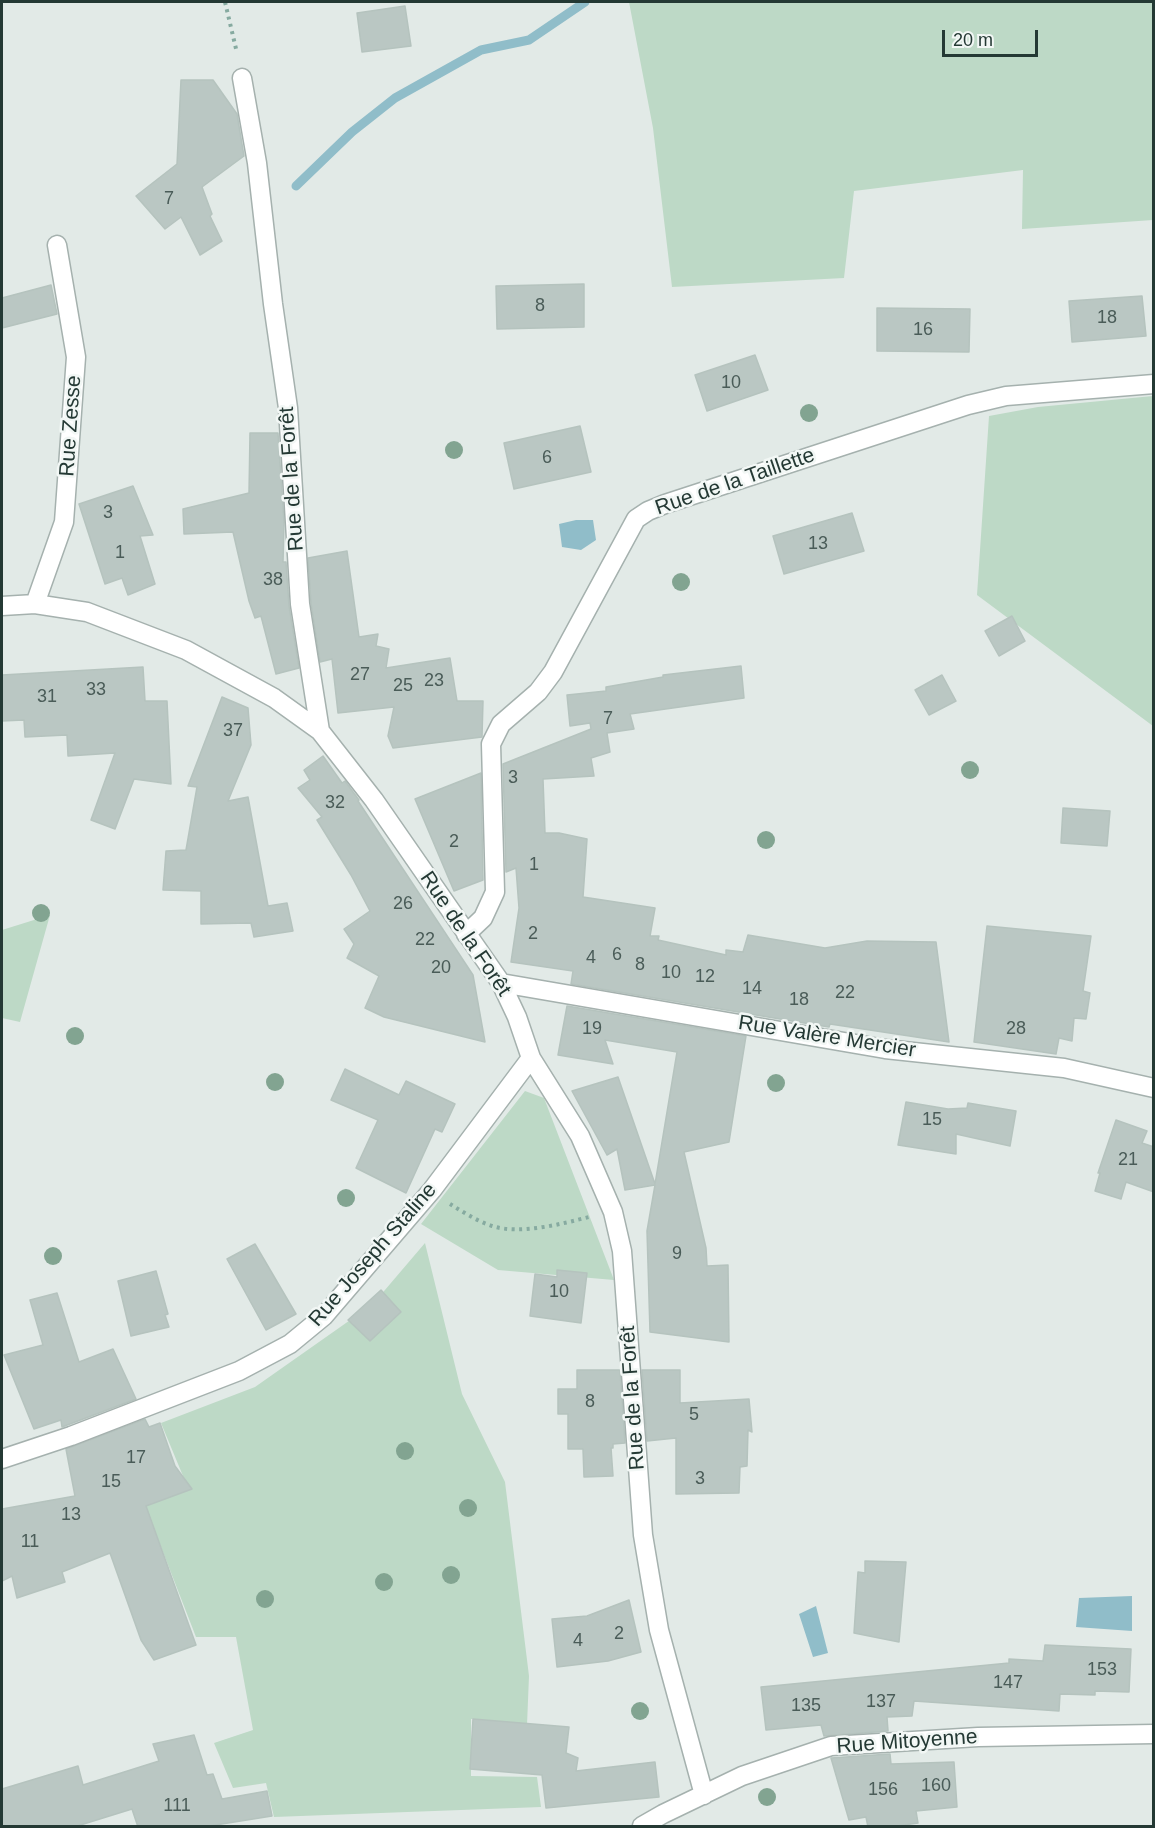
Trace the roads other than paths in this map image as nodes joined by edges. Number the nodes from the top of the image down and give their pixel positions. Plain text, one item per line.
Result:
1 (242, 78) road end
2 (57, 245) dead end
3 (1154, 384) edge
4 (35, 604) junction
5 (2, 606) edge
6 (320, 731) junction
7 (466, 934) junction
8 (501, 983) junction
9 (531, 1058) junction
10 (1154, 1088) edge
11 (2, 1459) edge
12 (1154, 1734) edge
13 (704, 1795) junction
14 (664, 1820) edge
15 (642, 1827) edge

1 - 6 street, Rue de la Forêt
2 - 4 street, Rue Zesse
3 - 7 street, Rue de la Taillette
4 - 5 street
4 - 6 street
6 - 7 street, Rue de la Forêt
7 - 8 street, Rue de la Forêt
8 - 9 street, Rue de la Forêt
8 - 10 street, Rue Valère Mercier
9 - 11 street, Rue Joseph Staline
9 - 13 street, Rue de la Forêt
12 - 13 street, Rue Mitoyenne
13 - 14 street, Rue Mitoyenne
14 - 15 street, Rue Mitoyenne

